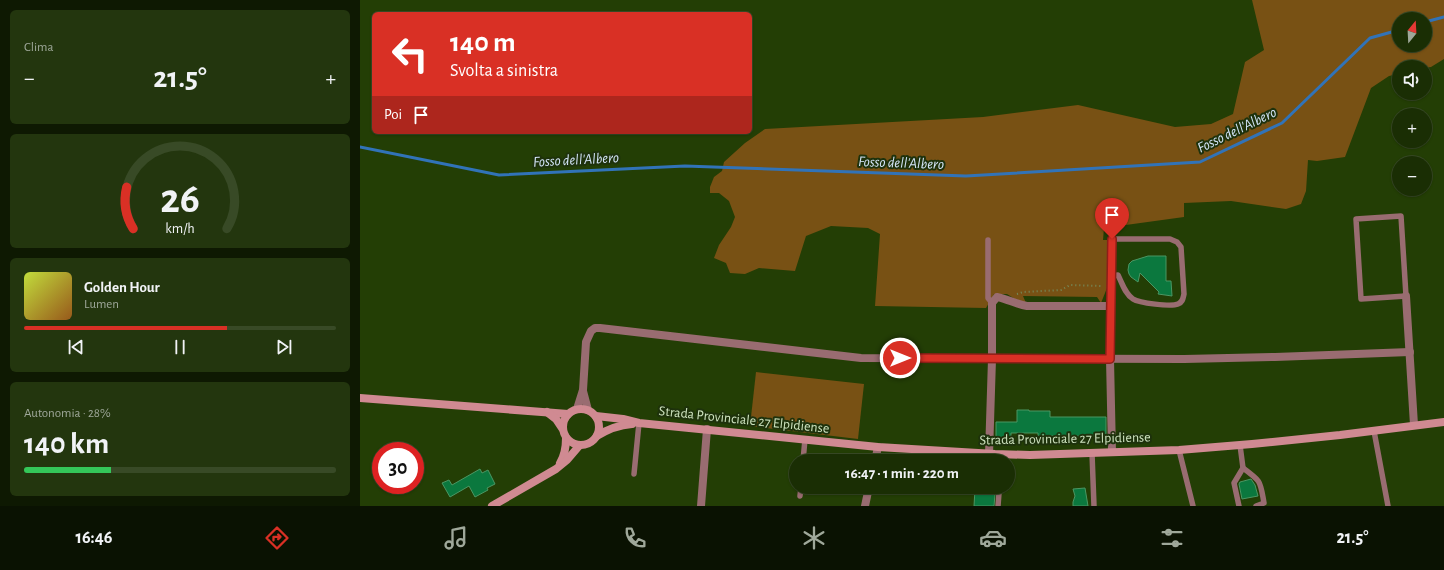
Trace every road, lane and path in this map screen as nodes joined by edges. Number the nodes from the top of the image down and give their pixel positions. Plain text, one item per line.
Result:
1 (1112, 239) joint
2 (988, 240) dead end
3 (1112, 276) junction
4 (1104, 286) dead end
5 (1012, 294) dead end
6 (1406, 296) junction
7 (992, 303) junction
8 (1111, 306) junction
9 (1410, 352) junction
10 (992, 359) junction
11 (1110, 359) junction
12 (583, 390) junction
13 (360, 398) edge
14 (577, 409) junction
15 (588, 410) junction
16 (547, 412) junction
17 (568, 414) junction
18 (596, 416) junction
19 (1444, 422) edge
20 (639, 423) junction
21 (1414, 425) junction
22 (562, 428) junction
23 (707, 429) junction
24 (1374, 431) junction
25 (597, 436) junction
26 (566, 438) junction
27 (805, 440) junction
28 (1240, 445) junction
29 (579, 446) junction
30 (878, 447) junction
31 (1179, 450) junction
32 (1112, 452) junction
33 (804, 454) edge
34 (876, 454) edge
35 (967, 454) edge
36 (992, 454) edge
37 (1092, 454) junction
38 (1015, 456) edge
39 (1243, 468) junction
40 (556, 469) junction
41 (634, 474) dead end
42 (868, 494) edge
43 (999, 494) edge
44 (504, 503) edge
45 (492, 506) edge
46 (700, 506) edge
47 (865, 506) edge
48 (998, 506) edge
49 (1094, 506) edge
50 (1192, 506) edge
51 (1239, 506) edge
52 (1256, 506) edge
53 (1388, 506) edge

1 - 3 street
1 - 3 lane
2 - 7 lane
3 - 8 street
4 - 5 path
6 - 6 lane
6 - 9 street
7 - 8 street
7 - 10 street
8 - 11 street
9 - 11 street
9 - 21 street
10 - 11 street
10 - 12 street
10 - 36 street
11 - 32 street
12 - 14 street
12 - 15 street
13 - 16 main road
14 - 15 main road
14 - 17 main road
15 - 18 main road
16 - 17 main road
16 - 22 main road
17 - 22 main road
18 - 20 main road, Strada Provinciale 27 Elpidiense
18 - 25 main road
19 - 21 main road, Strada Provinciale 27 Elpidiense
20 - 23 main road, Strada Provinciale 27 Elpidiense
20 - 25 main road, Strada Provinciale 27 Elpidiense
20 - 41 lane
21 - 24 main road, Strada Provinciale 27 Elpidiense
22 - 26 main road
23 - 27 main road, Strada Provinciale 27 Elpidiense
23 - 46 street
24 - 28 main road, Strada Provinciale 27 Elpidiense
24 - 53 lane
25 - 29 main road, Strada Provinciale 27 Elpidiense
26 - 29 main road
26 - 40 main road
27 - 30 main road, Strada Provinciale 27 Elpidiense
27 - 33 lane
28 - 31 main road, Strada Provinciale 27 Elpidiense
28 - 39 lane
29 - 40 main road
30 - 34 street
30 - 35 main road, Strada Provinciale 27 Elpidiense
31 - 32 main road, Strada Provinciale 27 Elpidiense
31 - 50 lane
32 - 37 main road, Strada Provinciale 27 Elpidiense
37 - 38 main road, Strada Provinciale 27 Elpidiense
37 - 49 lane
39 - 51 lane
39 - 52 lane
40 - 44 main road
42 - 47 street
43 - 48 lane
44 - 45 main road

